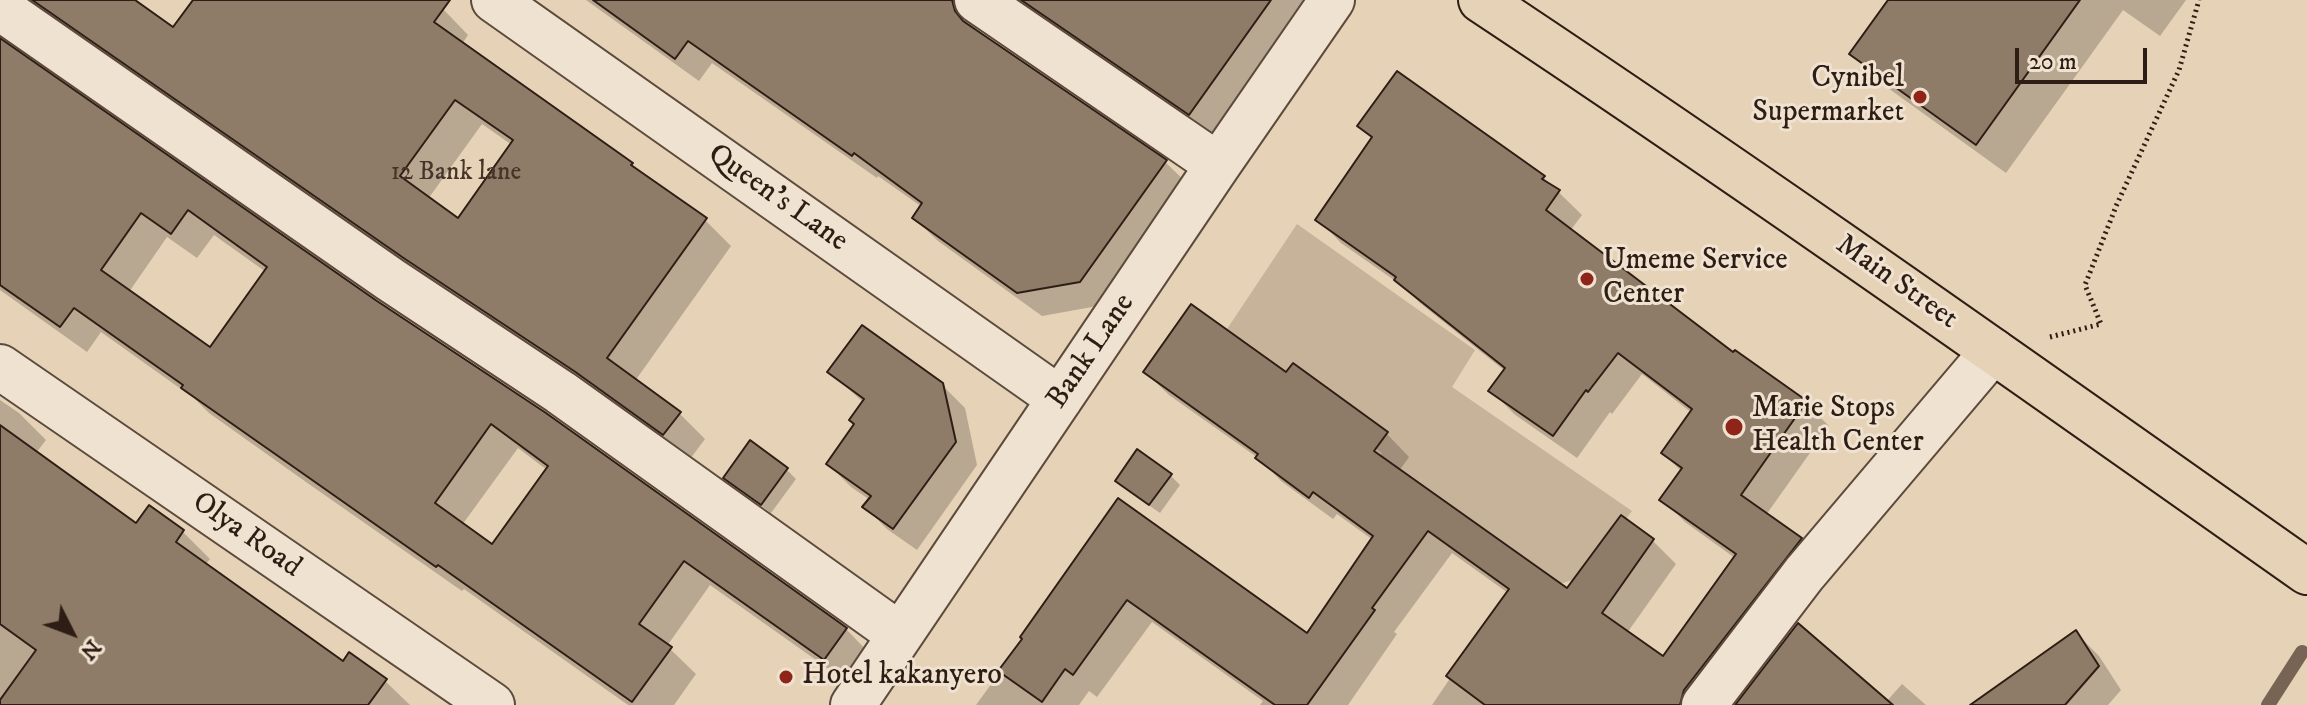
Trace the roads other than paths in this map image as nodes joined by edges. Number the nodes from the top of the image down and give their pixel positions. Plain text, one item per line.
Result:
1 (494, 0) edge
2 (977, 0) edge
3 (1332, 0) edge
4 (1481, 0) edge
5 (0, 8) edge
6 (1218, 165) junction
7 (1993, 351) junction
8 (0, 367) edge
9 (1060, 399) junction
10 (2307, 572) edge
11 (900, 635) junction
12 (492, 705) edge
13 (853, 705) edge
14 (1704, 705) edge

1 - 9 street, Queen's Lane
2 - 6 street
3 - 6 street, Bank Lane
4 - 7 main road, Main Street
5 - 11 street
6 - 9 street, Bank Lane
7 - 10 main road, Main Street
7 - 14 street
8 - 12 street, Olya Road
9 - 11 street, Bank Lane
11 - 13 street, Bank Lane

